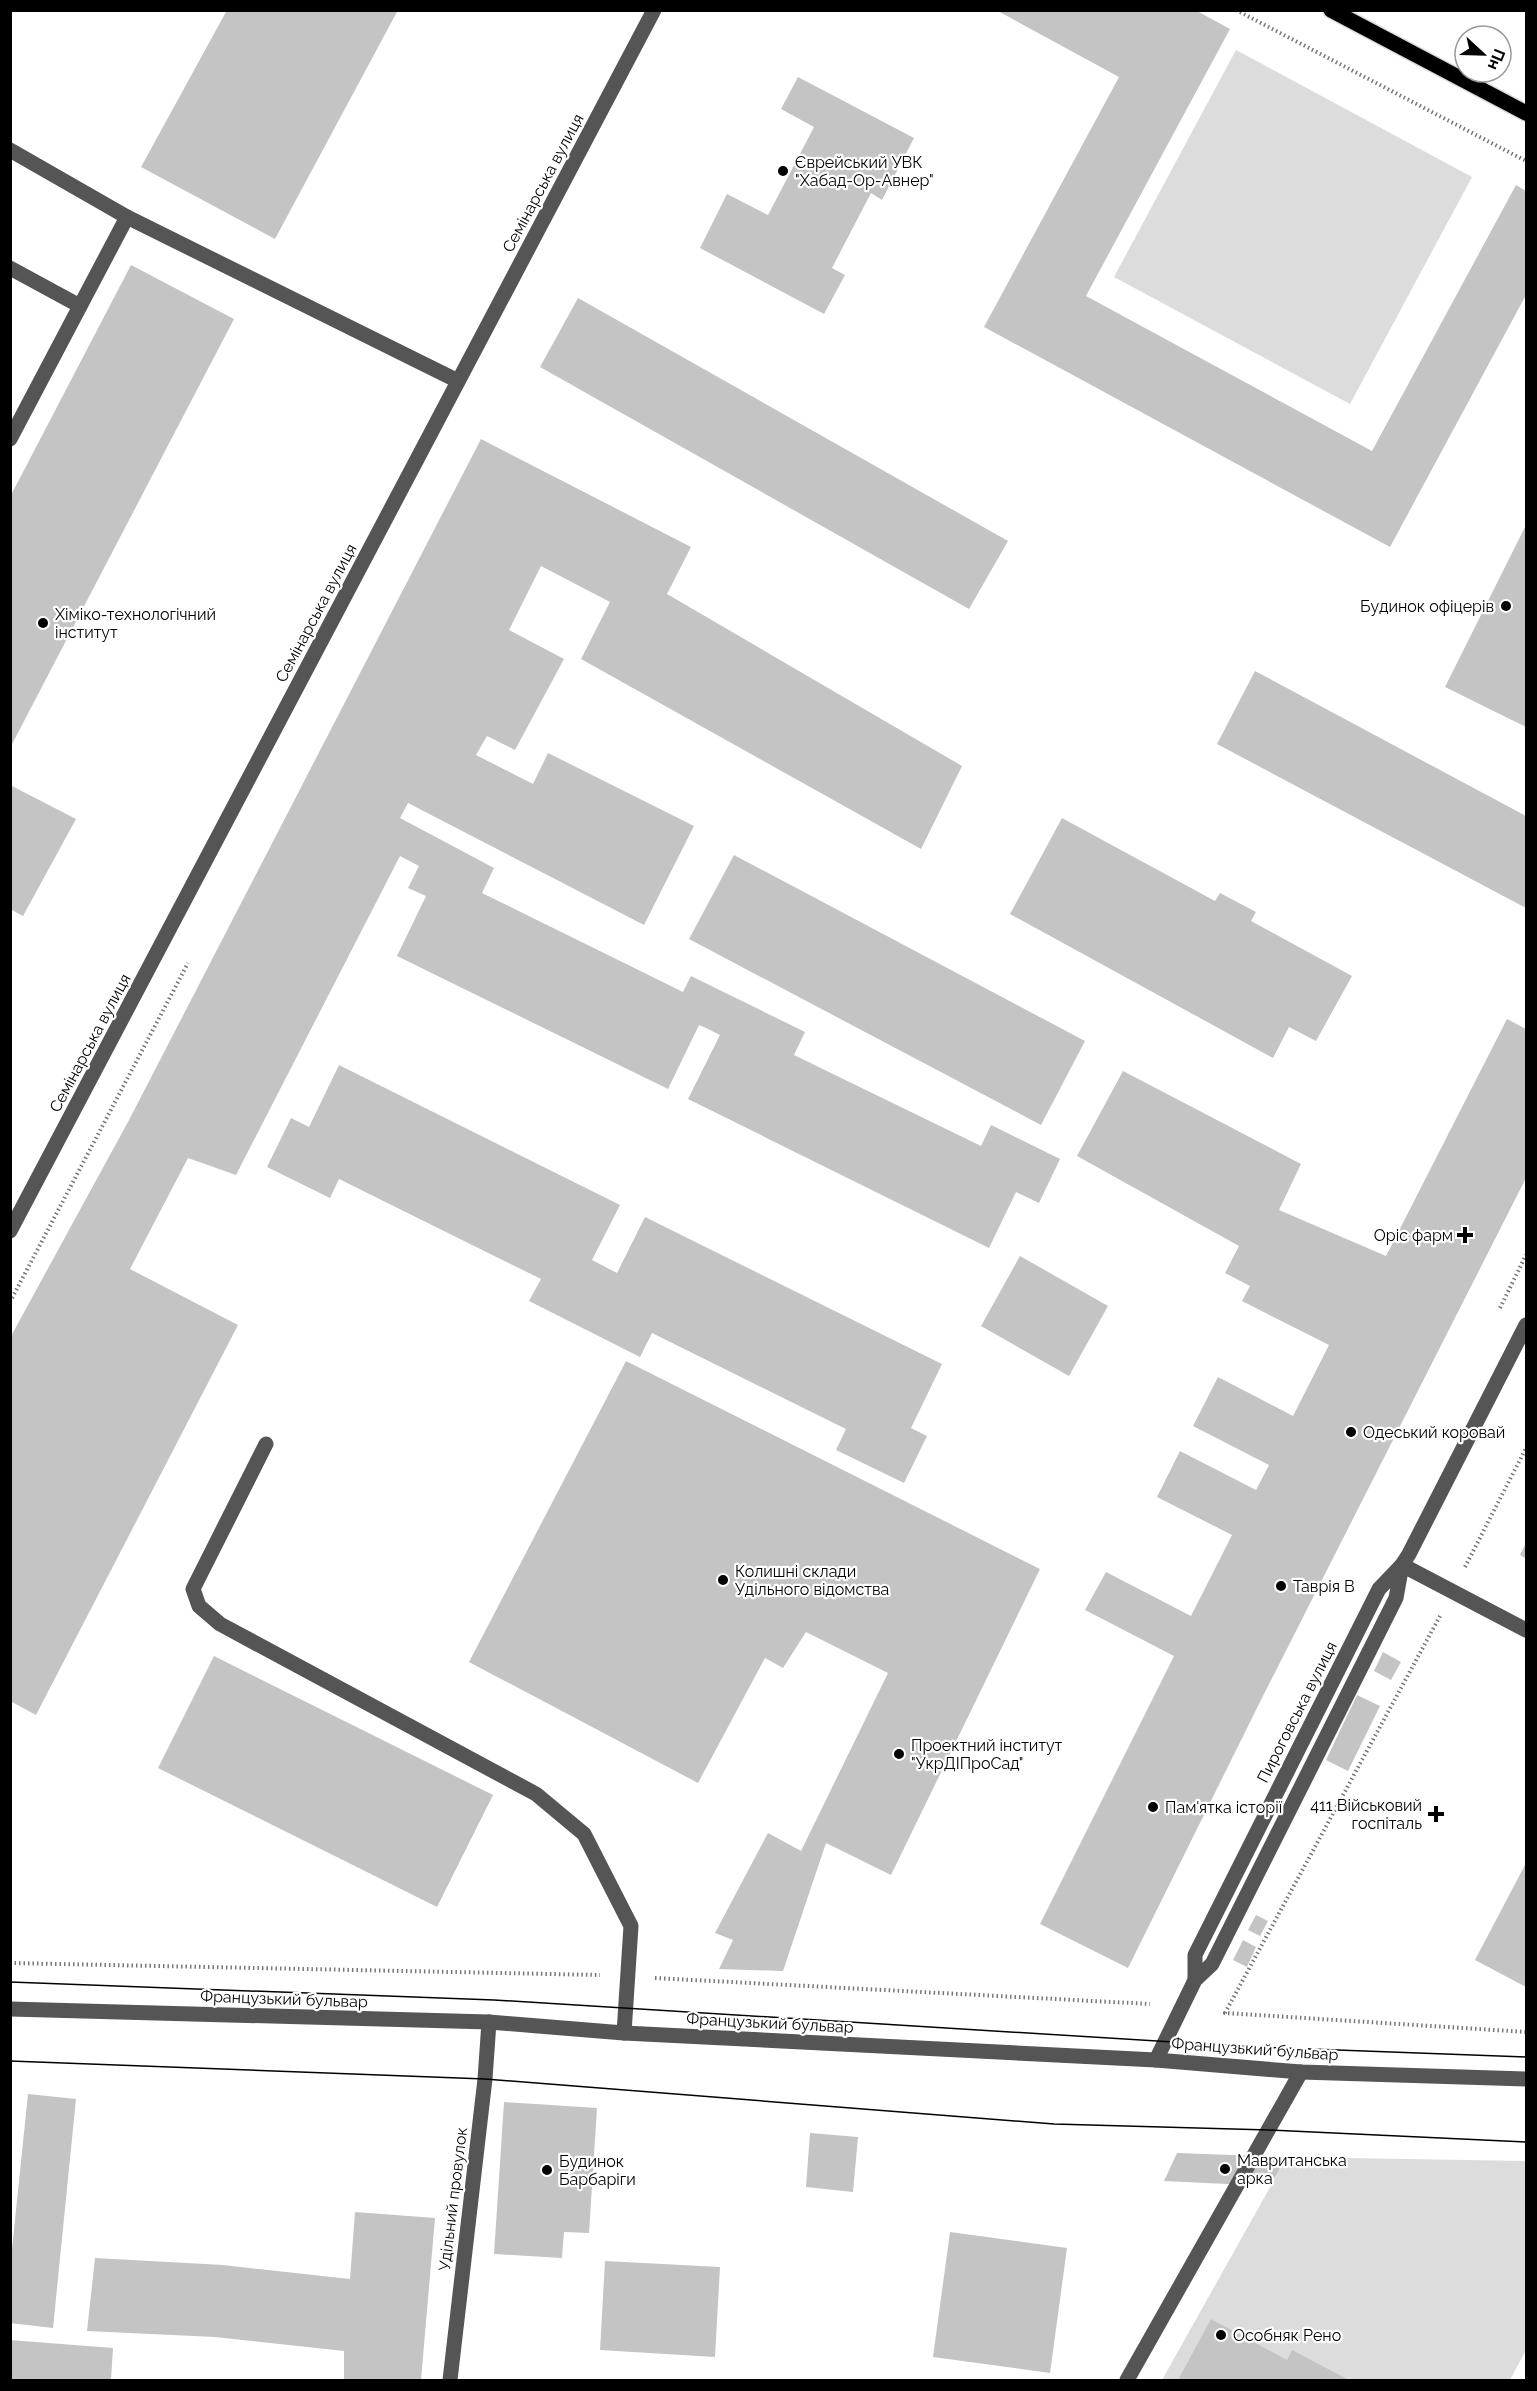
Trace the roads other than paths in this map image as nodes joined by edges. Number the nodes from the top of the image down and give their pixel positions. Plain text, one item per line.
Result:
1 (654, 10) edge
2 (1331, 10) edge
3 (1527, 113) edge
4 (10, 150) edge
5 (127, 217) junction
6 (10, 268) edge
7 (80, 306) junction
8 (458, 381) junction
9 (10, 439) edge
10 (10, 1232) edge
11 (1527, 1325) edge
12 (266, 1444) dead end
13 (1402, 1565) junction
14 (1527, 1630) edge
15 (10, 2009) edge
16 (489, 2022) junction
17 (624, 2033) junction
18 (1156, 2060) junction
19 (1301, 2072) junction
20 (1527, 2079) edge
21 (450, 2380) edge
22 (1127, 2380) edge

1 - 8 street, Семінарська вулиця
2 - 3 main road
4 - 5 street
5 - 7 street
5 - 8 street
6 - 7 street
7 - 9 street
8 - 10 street, Семінарська вулиця
11 - 13 street
12 - 17 street
13 - 14 street
13 - 18 street
15 - 16 street, Французький бульвар
16 - 17 street, Французький бульвар
16 - 21 street, Удільний провулок
17 - 18 street, Французький бульвар
18 - 19 street, Французький бульвар
19 - 20 street, Французький бульвар
19 - 22 street

